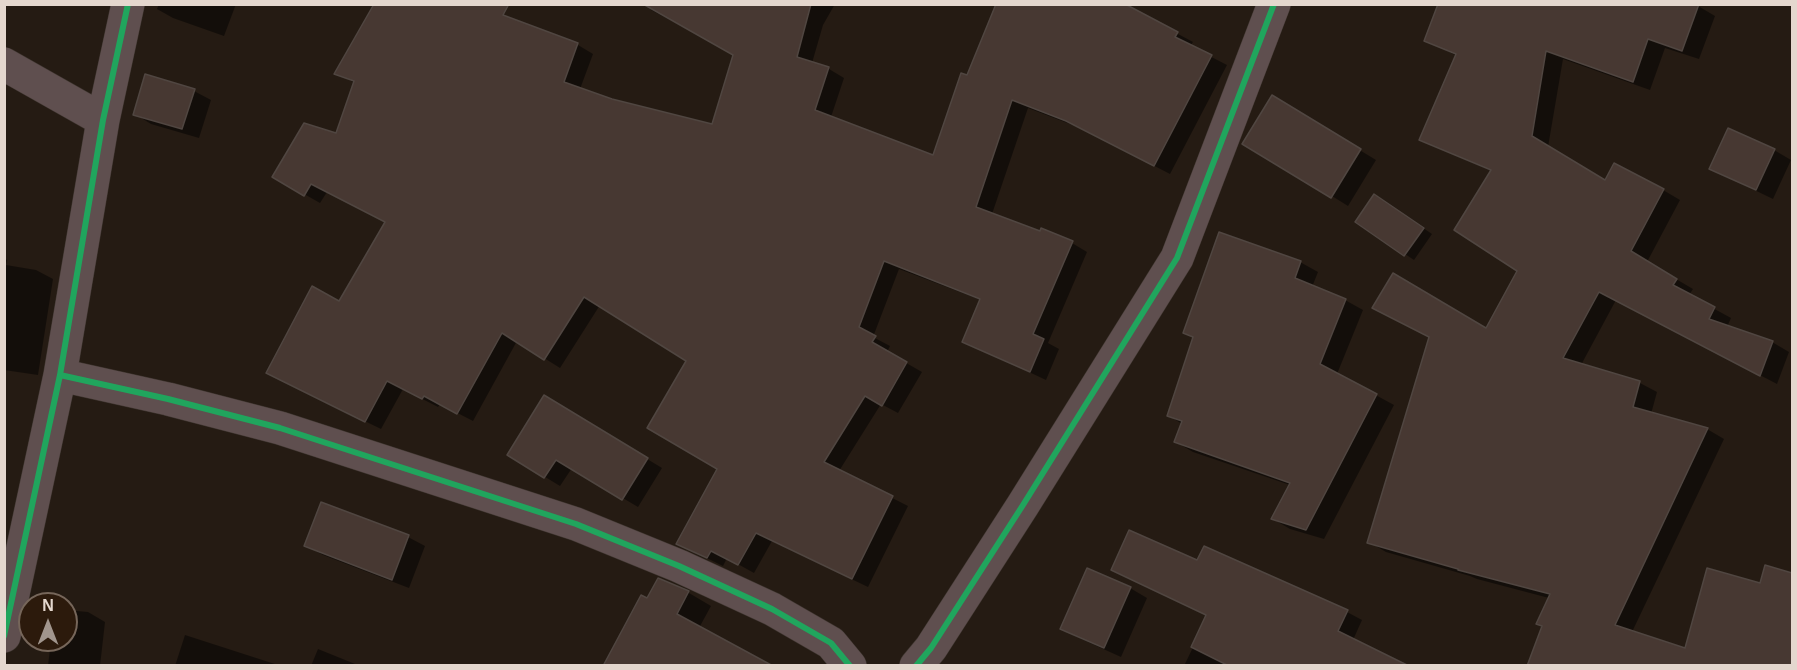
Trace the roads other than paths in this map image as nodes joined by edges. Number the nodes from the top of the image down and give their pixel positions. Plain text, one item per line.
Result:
1 (128, 4) edge
2 (1274, 4) edge
3 (4, 64) edge
4 (103, 120) junction
5 (60, 375) junction
6 (4, 636) edge
7 (850, 666) edge
8 (916, 666) edge

1 - 4 street
2 - 8 street
3 - 4 street
4 - 5 street
5 - 6 street
5 - 7 street

